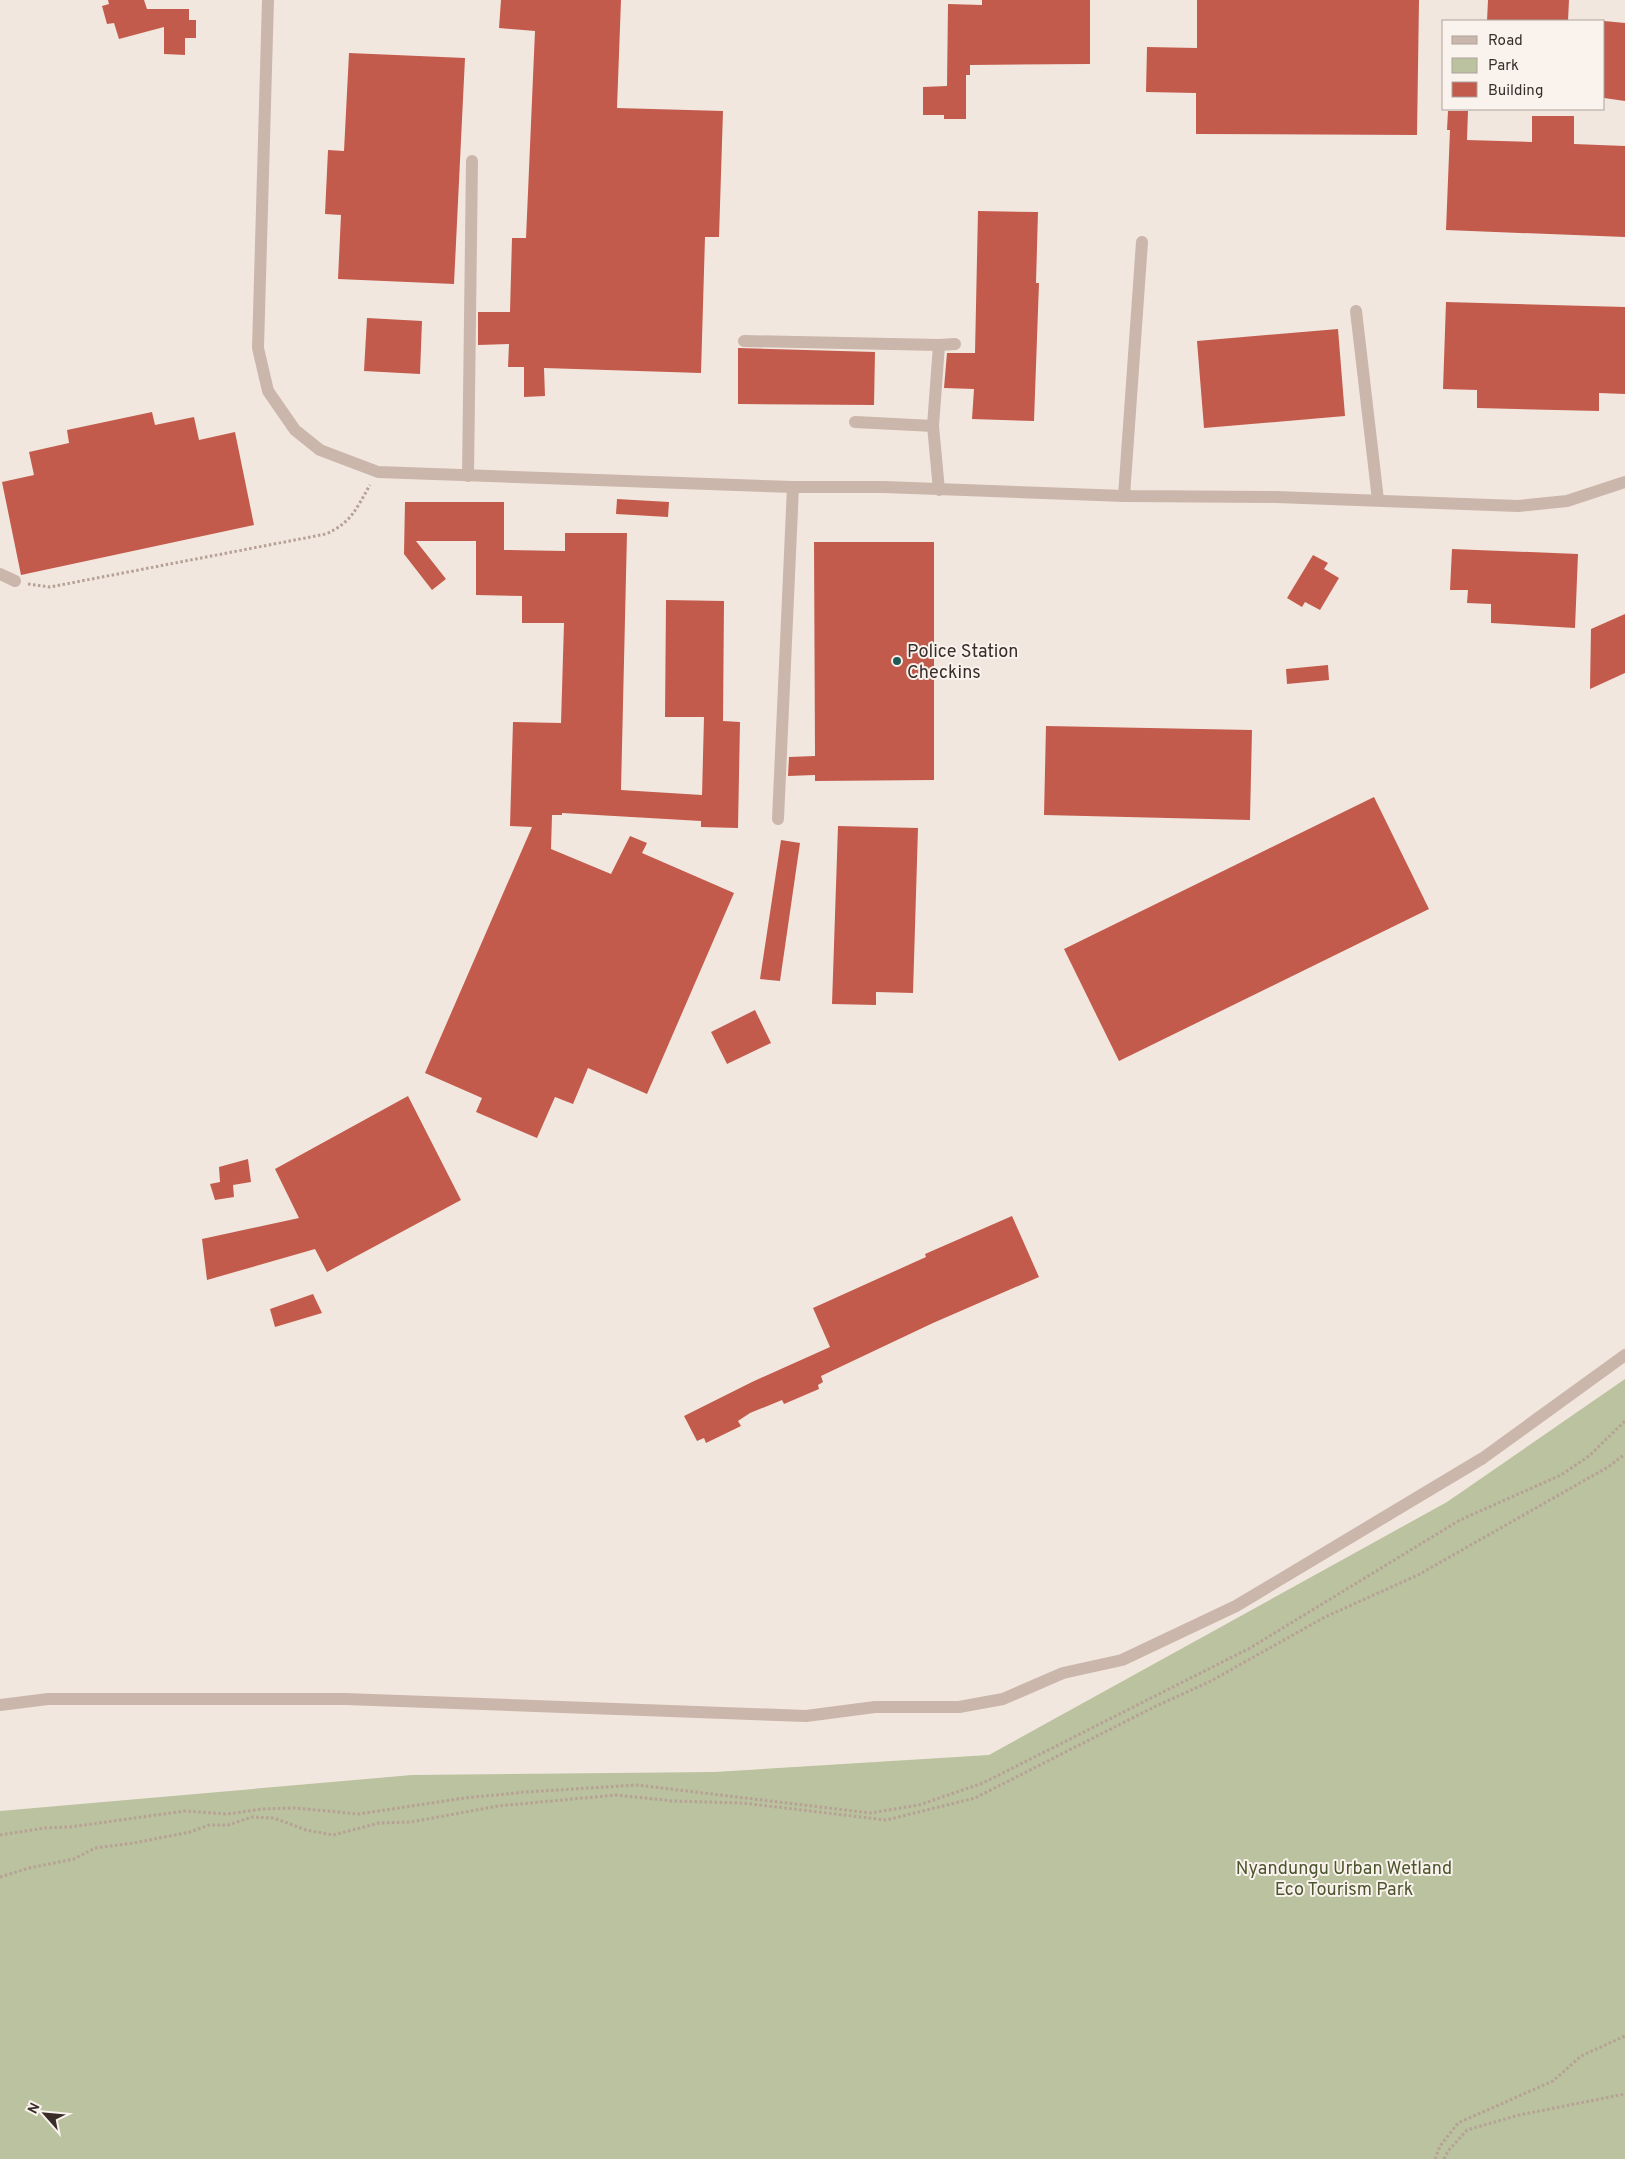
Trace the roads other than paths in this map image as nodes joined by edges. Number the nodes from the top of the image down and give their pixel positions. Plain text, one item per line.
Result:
1 (268, 0) edge
2 (472, 161) dead end
3 (1142, 242) dead end
4 (1356, 311) dead end
5 (744, 340) dead end
6 (955, 344) dead end
7 (939, 346) junction
8 (855, 422) dead end
9 (933, 426) junction
10 (468, 476) junction
11 (1625, 482) edge
12 (793, 487) junction
13 (939, 490) junction
14 (1124, 496) junction
15 (1378, 500) junction
16 (0, 574) edge
17 (15, 581) road end
18 (778, 818) dead end
19 (1625, 1355) edge
20 (0, 1705) edge

1 - 10 street
2 - 10 street
3 - 14 street
4 - 15 street
5 - 7 street
6 - 7 street
7 - 9 street
8 - 9 street
9 - 13 street
10 - 12 street
11 - 15 street
12 - 13 street
12 - 18 street
13 - 14 street
14 - 15 street
16 - 17 street
19 - 20 street

